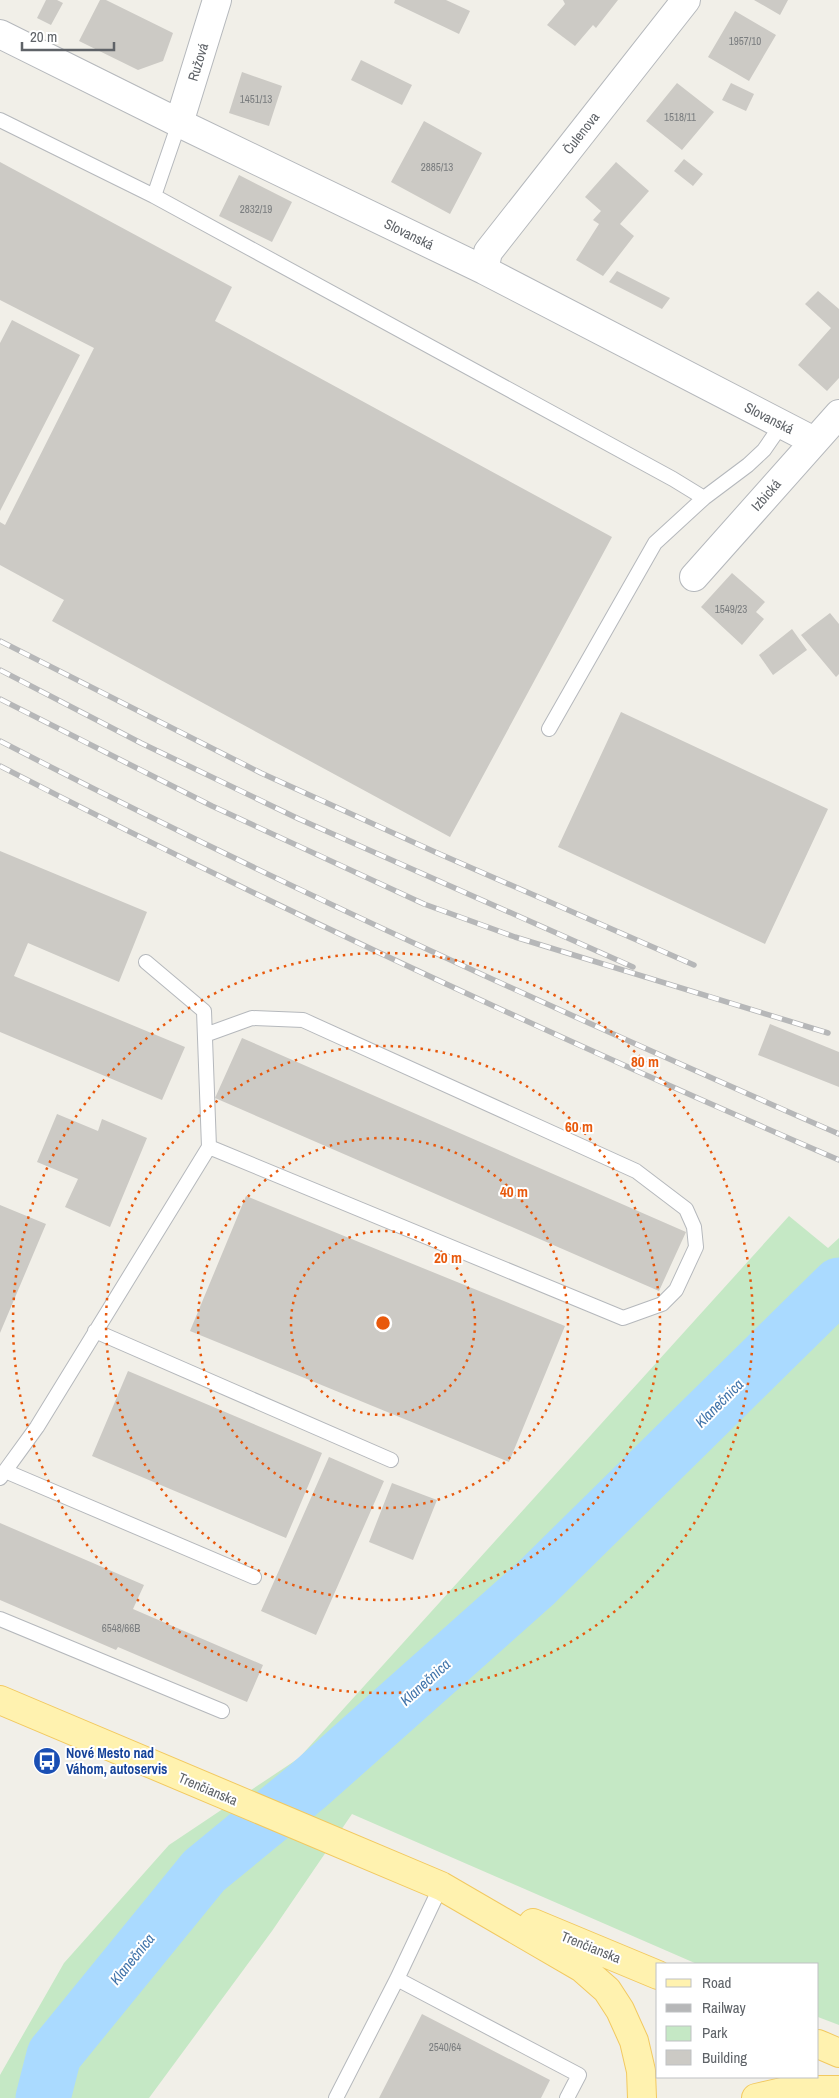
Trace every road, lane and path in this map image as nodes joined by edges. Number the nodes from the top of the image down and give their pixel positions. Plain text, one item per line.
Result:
1 (217, 0) edge
2 (686, 0) edge
3 (0, 34) edge
4 (0, 120) edge
5 (179, 123) junction
6 (154, 196) junction
7 (484, 270) junction
8 (839, 414) edge
9 (782, 424) junction
10 (814, 441) junction
11 (704, 498) junction
12 (694, 577) dead end
13 (549, 728) dead end
14 (146, 962) dead end
15 (205, 1035) junction
16 (209, 1147) junction
17 (95, 1331) junction
18 (392, 1460) dead end
19 (2, 1474) edge
20 (254, 1577) dead end
21 (0, 1619) edge
22 (0, 1700) edge
23 (222, 1711) dead end
24 (441, 1886) junction
25 (656, 1973) edge
26 (397, 1979) junction
27 (819, 2044) edge
28 (839, 2053) edge
29 (839, 2090) edge
30 (336, 2098) edge
31 (567, 2098) edge
32 (642, 2098) edge
33 (756, 2098) edge

1 - 5 street, Ružová
2 - 7 street, Čulenova
3 - 5 street, Slovanská
4 - 6 lane
5 - 6 lane
5 - 7 street, Slovanská
6 - 11 lane
7 - 9 street, Slovanská
8 - 10 street, Izbická
9 - 10 street, Slovanská
9 - 11 lane
10 - 12 street, Izbická
11 - 13 lane
14 - 15 lane
15 - 16 lane
15 - 16 lane
16 - 17 lane
17 - 18 lane
17 - 19 lane
19 - 20 lane
21 - 23 lane
22 - 24 main road, Trenčianska
24 - 25 main road, Trenčianska
24 - 26 lane
24 - 32 main road
26 - 30 lane
26 - 31 lane
27 - 28 main road
29 - 33 main road

